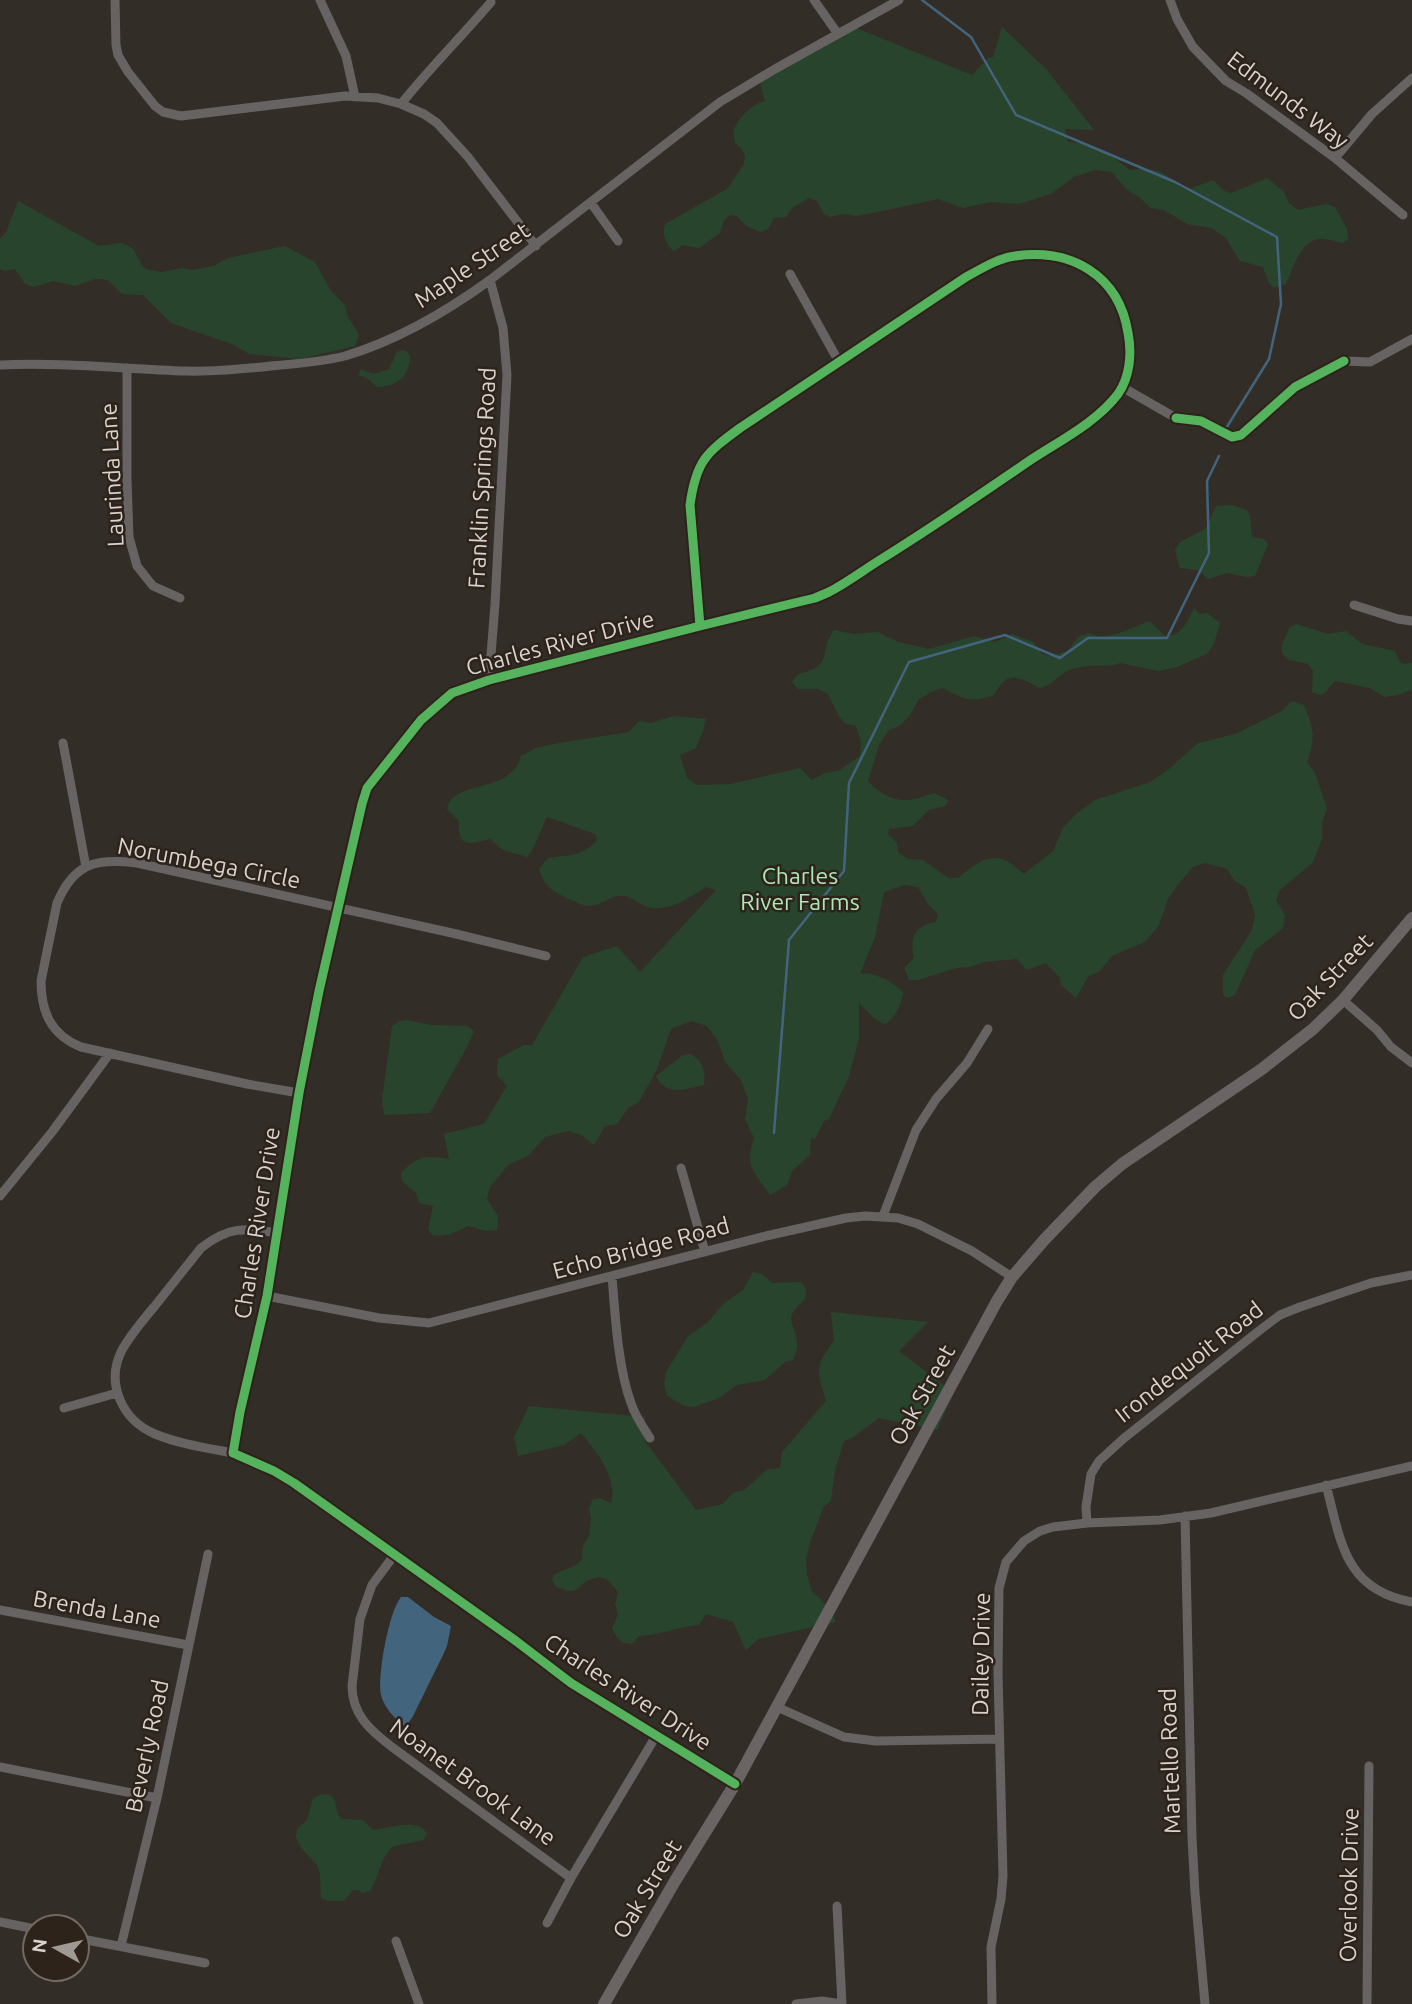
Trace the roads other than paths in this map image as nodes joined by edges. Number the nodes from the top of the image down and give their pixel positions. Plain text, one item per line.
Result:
1 (115, 0) edge
2 (320, 0) edge
3 (814, 0) edge
4 (900, 0) edge
5 (1170, 0) edge
6 (491, 2) dead end
7 (838, 34) junction
8 (1412, 78) edge
9 (355, 97) junction
10 (401, 103) junction
11 (1335, 158) junction
12 (591, 202) junction
13 (1403, 215) dead end
14 (618, 242) dead end
15 (536, 246) junction
16 (790, 274) dead end
17 (491, 280) junction
18 (1412, 339) edge
19 (1344, 361) dead end
20 (839, 362) junction
21 (0, 365) edge
22 (127, 368) junction
23 (1122, 387) junction
24 (1176, 418) dead end
25 (180, 598) dead end
26 (1354, 605) dead end
27 (1412, 621) edge
28 (700, 626) junction
29 (489, 680) junction
30 (63, 743) dead end
31 (86, 867) junction
32 (338, 908) junction
33 (1412, 918) edge
34 (546, 956) dead end
35 (1343, 1000) junction
36 (988, 1029) dead end
37 (110, 1053) junction
38 (1412, 1063) edge
39 (299, 1093) junction
40 (681, 1168) dead end
41 (0, 1196) edge
42 (883, 1216) junction
43 (278, 1233) junction
44 (705, 1252) junction
45 (1412, 1275) edge
46 (612, 1276) junction
47 (1012, 1277) junction
48 (267, 1296) junction
49 (117, 1393) junction
50 (64, 1408) dead end
51 (650, 1438) dead end
52 (233, 1452) junction
53 (1412, 1466) edge
54 (1326, 1485) junction
55 (1185, 1516) junction
56 (1087, 1523) junction
57 (208, 1554) dead end
58 (395, 1555) junction
59 (1412, 1602) edge
60 (0, 1610) edge
61 (188, 1645) junction
62 (777, 1707) junction
63 (656, 1736) junction
64 (999, 1739) junction
65 (0, 1766) edge
66 (1369, 1766) dead end
67 (734, 1784) junction
68 (157, 1798) junction
69 (571, 1878) junction
70 (837, 1906) dead end
71 (0, 1922) edge
72 (547, 1923) dead end
73 (21, 1926) edge
74 (91, 1941) edge
75 (396, 1941) dead end
76 (121, 1946) junction
77 (205, 1963) dead end
78 (419, 2004) edge
79 (604, 2004) edge
80 (796, 2004) edge
81 (842, 2004) edge
82 (992, 2004) edge
83 (1205, 2004) edge
84 (1367, 2004) edge

1 - 9 street
2 - 9 street
3 - 7 street
4 - 7 street, Maple Street
5 - 11 street, Edmunds Way
6 - 10 street
7 - 12 street, Maple Street
8 - 11 street
9 - 10 street
10 - 15 street
11 - 13 street, Edmunds Way
12 - 14 street
12 - 15 street, Maple Street
15 - 17 street, Maple Street
16 - 20 street
17 - 22 street, Maple Street
17 - 29 street, Franklin Springs Road
18 - 19 street
20 - 23 street
20 - 28 street
21 - 22 street, Maple Street
22 - 25 street, Laurinda Lane
23 - 24 street
23 - 28 street, Charles River Drive
26 - 27 street
28 - 29 street, Charles River Drive
29 - 32 street, Charles River Drive
30 - 31 street
31 - 32 street, Norumbega Circle
31 - 37 street, Norumbega Circle
32 - 34 street, Norumbega Circle
32 - 39 street, Charles River Drive
33 - 35 main road, Oak Street
35 - 38 street
35 - 47 main road, Oak Street
36 - 42 street
37 - 39 street, Norumbega Circle
37 - 41 street
39 - 43 street, Charles River Drive
40 - 44 street
42 - 44 street, Echo Bridge Road
42 - 47 street, Echo Bridge Road
43 - 48 street, Charles River Drive
43 - 49 street
44 - 46 street, Echo Bridge Road
45 - 56 street, Irondequoit Road
46 - 48 street, Echo Bridge Road
46 - 51 street
47 - 62 main road, Oak Street
48 - 52 street, Charles River Drive
49 - 50 street
49 - 52 street
52 - 58 street, Charles River Drive
53 - 54 street, Dailey Drive
54 - 55 street, Dailey Drive
54 - 59 street
55 - 56 street, Dailey Drive
55 - 83 street, Martello Road
56 - 64 street, Dailey Drive
57 - 61 street, Beverly Road
58 - 63 street, Charles River Drive
58 - 69 street, Noanet Brook Lane
60 - 61 street, Brenda Lane
61 - 68 street, Beverly Road
62 - 64 street
62 - 67 main road, Oak Street
63 - 67 street, Charles River Drive
63 - 69 street
64 - 82 street, Dailey Drive
65 - 68 street
66 - 84 street, Overlook Drive
67 - 79 main road, Oak Street
68 - 76 street, Beverly Road
69 - 72 street
70 - 81 street
71 - 73 street
74 - 76 street
75 - 78 street
76 - 77 street
80 - 81 street

